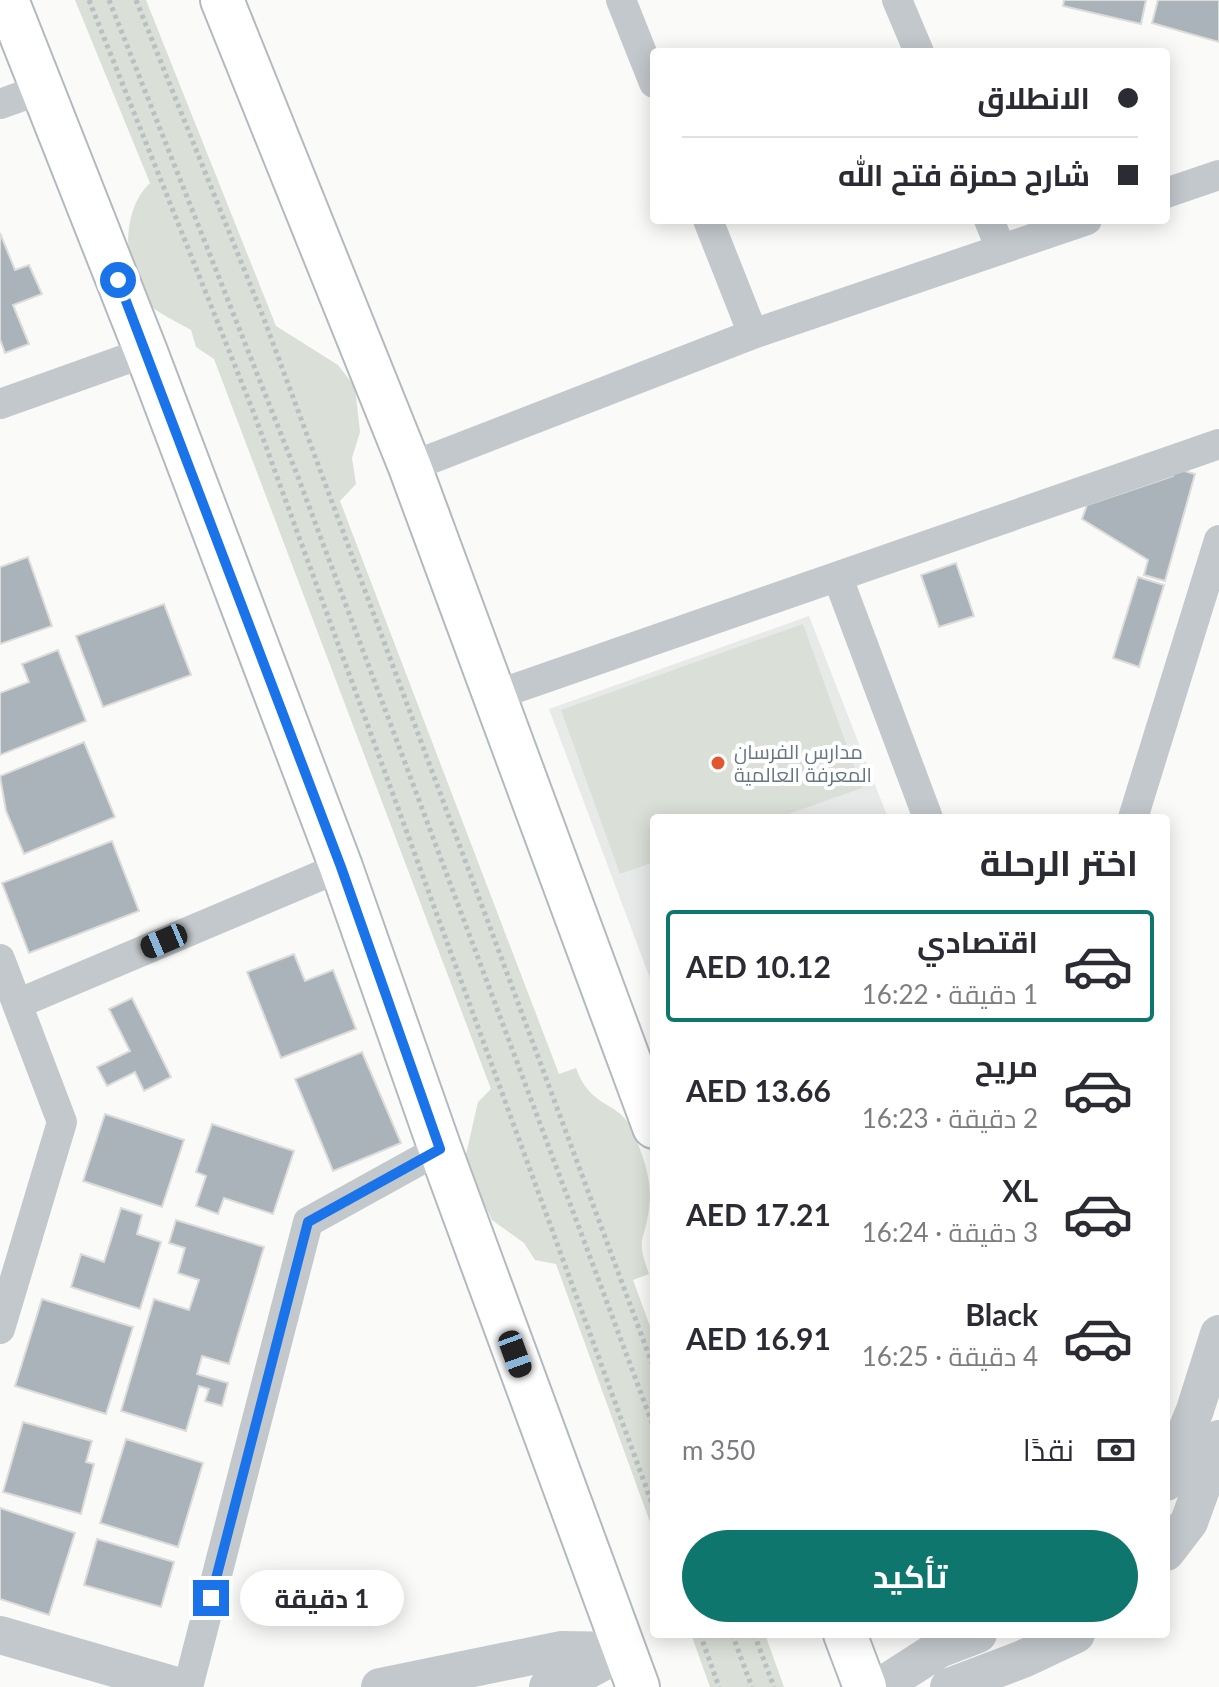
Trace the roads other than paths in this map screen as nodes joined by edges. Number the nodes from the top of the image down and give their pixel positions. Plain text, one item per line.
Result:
1 (7, 0) edge
2 (222, 0) edge
3 (621, 0) edge
4 (897, 0) edge
5 (917, 48) edge
6 (650, 73) edge
7 (42, 89) junction
8 (0, 104) edge
9 (1219, 175) edge
10 (1170, 192) edge
11 (710, 224) edge
12 (991, 224) edge
13 (1075, 224) edge
14 (1001, 249) junction
15 (753, 334) junction
16 (146, 352) junction
17 (0, 404) edge
18 (1219, 444) edge
19 (410, 467) junction
20 (1219, 540) edge
21 (838, 578) junction
22 (496, 695) junction
23 (926, 814) edge
24 (1134, 814) edge
25 (341, 867) junction
26 (0, 959) edge
27 (17, 1004) junction
28 (650, 1116) edge
29 (440, 1149) junction
30 (13, 1238) edge
31 (0, 1329) edge
32 (1219, 1334) edge
33 (1219, 1439) edge
34 (1170, 1468) edge
35 (1170, 1547) edge
36 (0, 1635) edge
37 (847, 1638) edge
38 (968, 1638) edge
39 (1068, 1638) edge
40 (631, 1669) edge
41 (180, 1687) edge
42 (188, 1687) edge
43 (380, 1687) edge
44 (548, 1687) edge
45 (865, 1687) edge
46 (880, 1687) edge
47 (949, 1687) edge

1 - 7 main road
2 - 19 main road
3 - 6 street
4 - 5 street
7 - 8 street
7 - 16 main road
9 - 10 street
11 - 15 street
12 - 14 street
13 - 14 street
14 - 15 street
15 - 19 street
16 - 17 street
16 - 25 main road
18 - 21 street
19 - 22 main road
20 - 24 street
21 - 22 street
21 - 23 street
22 - 28 main road
25 - 27 street
25 - 29 main road
26 - 27 street
27 - 30 street
29 - 40 main road
29 - 42 street
30 - 31 street
32 - 34 street
33 - 35 street
36 - 41 street
37 - 45 main road
38 - 46 street
39 - 47 street
40 - 43 street
40 - 44 street

